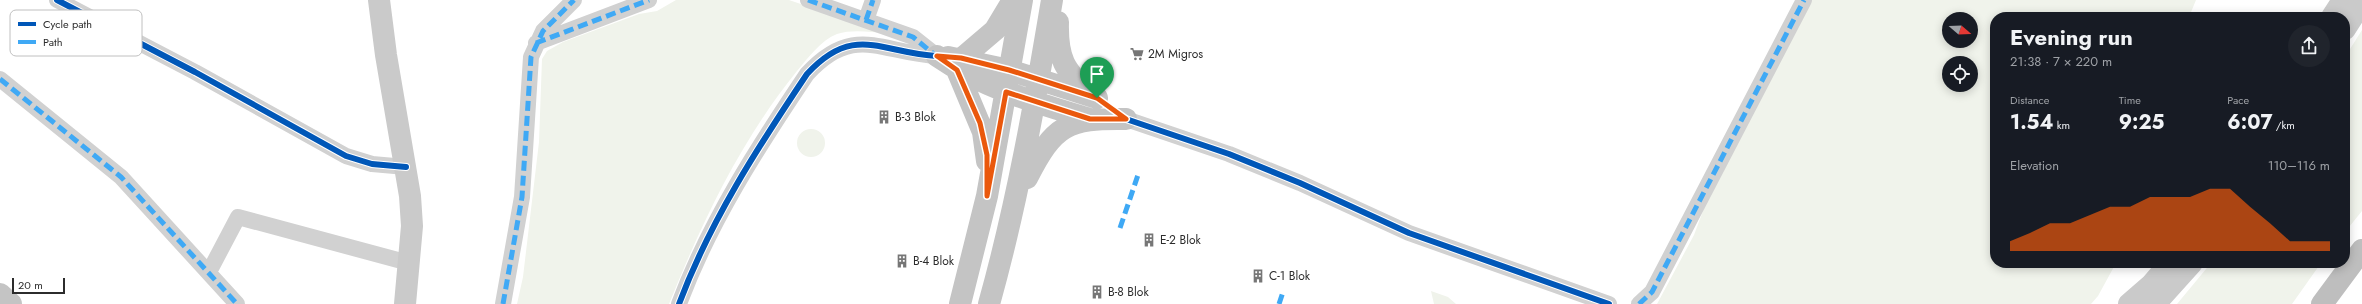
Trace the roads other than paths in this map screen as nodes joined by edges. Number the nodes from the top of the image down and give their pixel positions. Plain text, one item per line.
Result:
1 (58, 0) edge
2 (380, 0) edge
3 (574, 0) edge
4 (649, 0) edge
5 (808, 0) edge
6 (873, 0) edge
7 (1012, 0) edge
8 (1022, 0) edge
9 (1052, 0) edge
10 (1059, 0) edge
11 (1804, 0) edge
12 (2343, 0) edge
13 (2362, 2) edge
14 (77, 10) edge
15 (2335, 12) edge
16 (866, 20) junction
17 (2350, 21) edge
18 (536, 43) junction
19 (142, 44) edge
20 (937, 56) junction
21 (959, 64) junction
22 (1009, 70) junction
23 (0, 78) edge
24 (1039, 80) junction
25 (1006, 92) junction
26 (1097, 98) junction
27 (1035, 102) junction
28 (1090, 119) junction
29 (1126, 119) junction
30 (406, 167) junction
31 (987, 196) junction
32 (1014, 202) junction
33 (2362, 250) edge
34 (409, 263) junction
35 (2350, 266) edge
36 (2166, 268) edge
37 (2187, 268) edge
38 (2349, 268) edge
39 (209, 272) junction
40 (0, 294) edge
41 (11, 304) edge
42 (238, 304) edge
43 (405, 304) edge
44 (503, 304) edge
45 (679, 304) edge
46 (960, 304) edge
47 (989, 304) edge
48 (1609, 304) edge
49 (1640, 304) edge
50 (2129, 304) edge
51 (2155, 304) edge
52 (2322, 304) edge

1 - 14 street
2 - 30 main road
3 - 18 street
4 - 18 street
5 - 16 street
6 - 16 street
7 - 21 main road
8 - 22 main road
9 - 24 main road
10 - 26 main road
11 - 49 street
12 - 15 main road
13 - 17 main road
16 - 20 street
18 - 44 street
19 - 30 street
20 - 21 main road
20 - 45 street
21 - 22 main road
21 - 25 main road
21 - 31 main road
22 - 24 main road
22 - 25 main road
23 - 39 street
24 - 26 main road
24 - 27 main road
25 - 27 main road
25 - 31 main road
26 - 29 main road
27 - 28 main road
27 - 32 main road
28 - 29 main road
28 - 32 main road
29 - 48 street
30 - 34 main road
31 - 46 main road
32 - 47 main road
33 - 35 highway
34 - 39 street
34 - 43 main road
36 - 50 main road
37 - 51 main road
38 - 52 highway
39 - 42 street
40 - 41 main road

